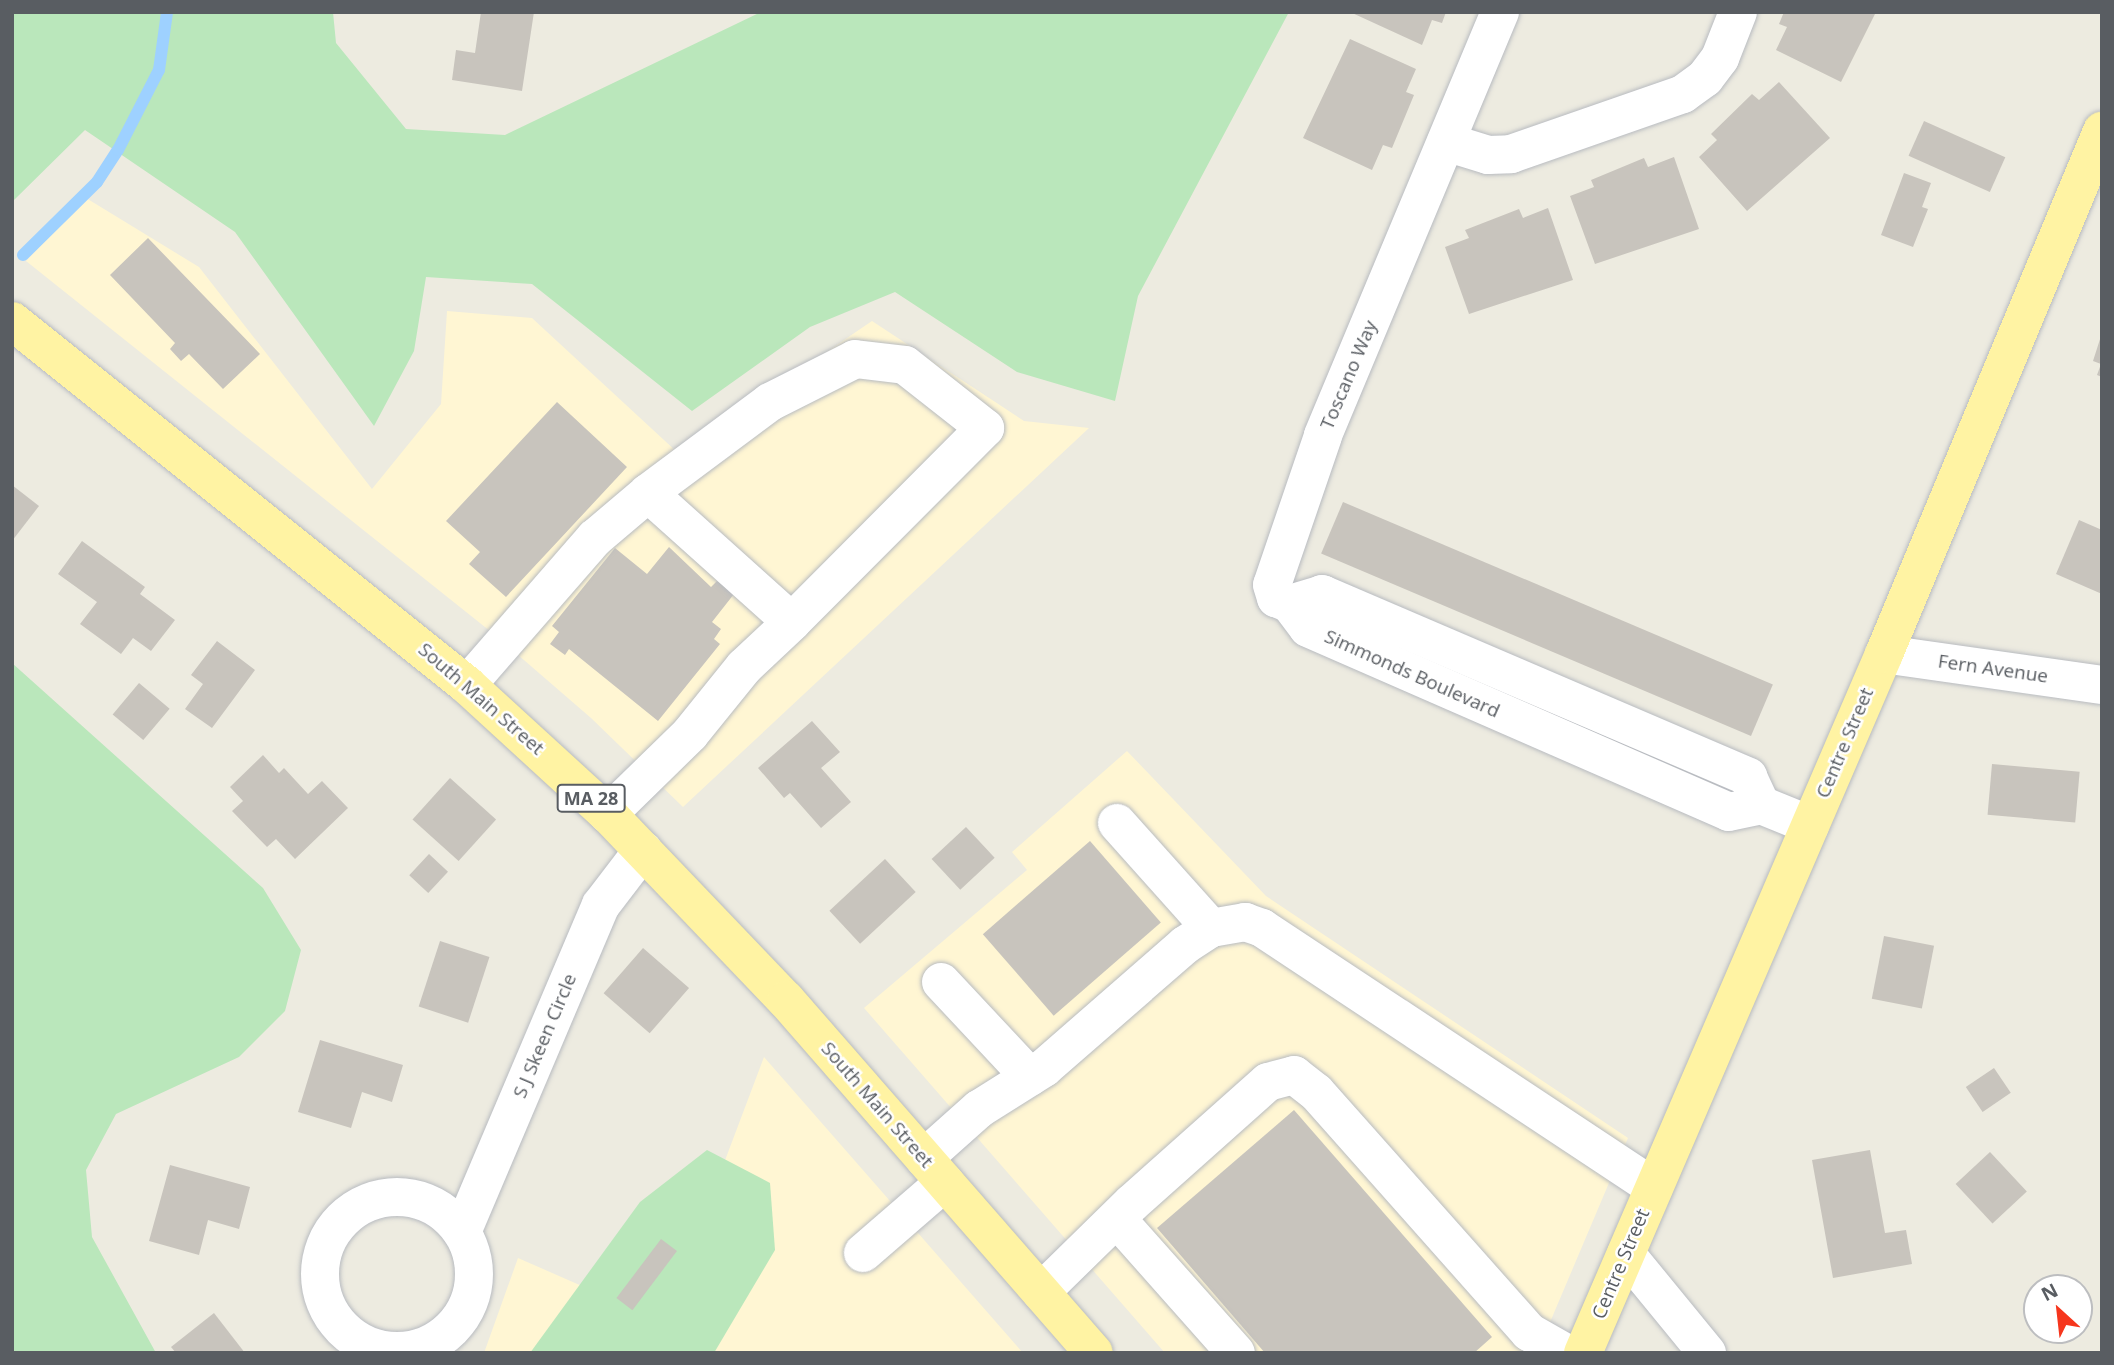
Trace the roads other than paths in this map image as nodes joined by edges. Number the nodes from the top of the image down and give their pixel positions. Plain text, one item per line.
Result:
1 (1500, 12) edge
2 (1738, 12) edge
3 (2102, 131) edge
4 (1446, 142) junction
5 (12, 321) edge
6 (648, 493) junction
7 (1290, 604) joint
8 (792, 622) junction
9 (1884, 654) junction
10 (467, 684) junction
11 (2102, 685) edge
12 (608, 814) junction
13 (1117, 823) dead end
14 (1810, 825) junction
15 (643, 850) junction
16 (1211, 928) junction
17 (941, 982) dead end
18 (1030, 1077) junction
19 (934, 1170) junction
20 (1654, 1188) junction
21 (1117, 1219) junction
22 (462, 1232) junction
23 (863, 1253) dead end
24 (1626, 1254) junction
25 (1041, 1292) junction
26 (1518, 1343) edge
27 (1094, 1353) edge
28 (1236, 1353) edge
29 (1566, 1353) edge
30 (1583, 1353) edge
31 (1707, 1353) edge

1 - 4 street, Toscano Way
2 - 4 street
3 - 9 main road, Centre Street
4 - 7 street, Toscano Way
5 - 10 main road, South Main Street / MA 28
6 - 8 street
6 - 8 street
6 - 10 street
7 - 14 street, Simmonds Boulevard
8 - 12 street
9 - 11 street, Fern Avenue
9 - 14 main road, Centre Street
10 - 12 main road, South Main Street / MA 28
12 - 15 main road, South Main Street / MA 28
13 - 16 street
14 - 20 main road, Centre Street
15 - 19 main road, South Main Street / MA 28
15 - 22 street, S J Skeen Circle
16 - 18 street
16 - 20 street
17 - 18 street
18 - 19 street
19 - 23 street
19 - 25 main road, South Main Street / MA 28
20 - 24 main road, Centre Street
21 - 25 street
21 - 26 street
21 - 28 street
22 - 22 street
24 - 30 main road, Centre Street
24 - 31 street
25 - 27 main road, South Main Street / MA 28
26 - 29 street

